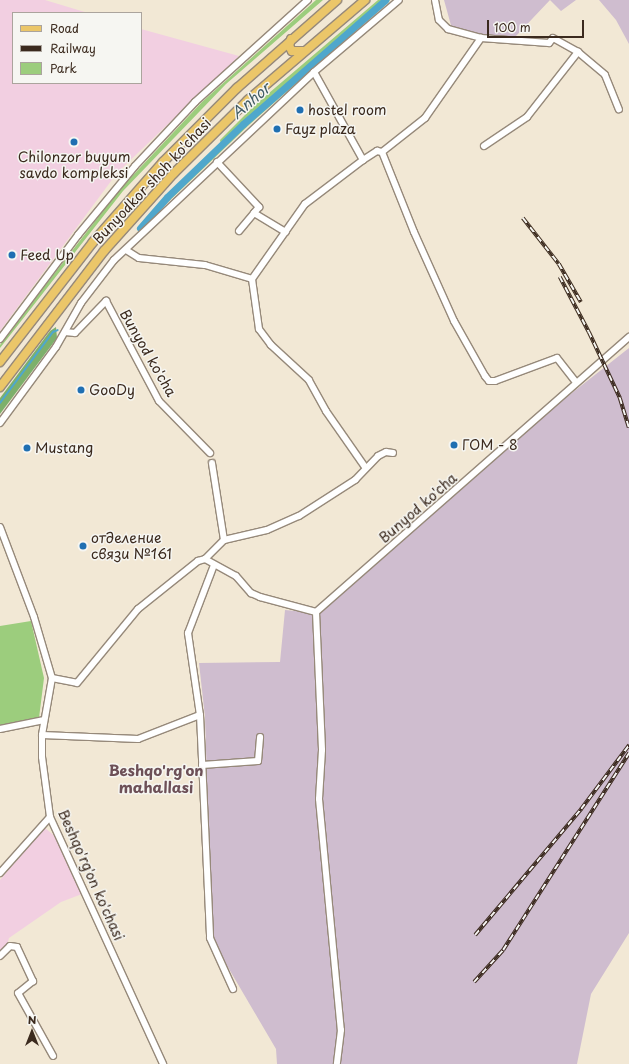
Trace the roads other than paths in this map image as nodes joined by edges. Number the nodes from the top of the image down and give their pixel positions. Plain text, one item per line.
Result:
1 (308, 0) edge
2 (337, 0) edge
3 (365, 0) edge
4 (399, 0) edge
5 (435, 0) edge
6 (292, 38) junction
7 (481, 38) junction
8 (303, 51) junction
9 (578, 52) junction
10 (314, 72) junction
11 (619, 109) dead end
12 (484, 146) dead end
13 (382, 152) junction
14 (363, 160) junction
15 (217, 162) junction
16 (254, 213) junction
17 (239, 231) dead end
18 (286, 232) junction
19 (126, 250) junction
20 (252, 279) junction
21 (65, 332) junction
22 (629, 337) edge
23 (0, 339) edge
24 (0, 362) edge
25 (576, 382) junction
26 (0, 386) edge
27 (0, 423) edge
28 (210, 453) dead end
29 (393, 453) dead end
30 (212, 464) dead end
31 (366, 467) junction
32 (0, 527) edge
33 (224, 540) junction
34 (205, 559) junction
35 (214, 565) junction
36 (316, 612) junction
37 (52, 678) junction
38 (200, 715) junction
39 (44, 720) junction
40 (0, 729) edge
41 (42, 735) junction
42 (260, 737) dead end
43 (202, 765) junction
44 (50, 817) junction
45 (1, 869) edge
46 (0, 956) edge
47 (233, 989) dead end
48 (53, 1056) dead end
49 (163, 1064) edge
50 (337, 1064) edge

1 - 23 street
2 - 6 main road, Bunyodkor shoh ko'chasi
3 - 8 main road, Bunyodkor shoh ko'chasi
4 - 10 street
5 - 7 street
6 - 8 main road
6 - 24 main road, Bunyodkor shoh ko'chasi
7 - 9 street
7 - 13 street
8 - 26 main road, Bunyodkor shoh ko'chasi
9 - 11 street
9 - 12 street
10 - 14 street
10 - 15 street
13 - 14 street
13 - 25 street
14 - 18 street
15 - 16 street
15 - 19 street
16 - 17 street
16 - 18 street
18 - 20 street
19 - 20 street
19 - 21 street
20 - 31 street
21 - 27 street
21 - 28 street, Bunyod ko'cha
22 - 25 street, Bunyod ko'cha
25 - 36 street, Bunyod ko'cha
29 - 31 street
30 - 33 street
31 - 33 street
32 - 37 street, Beshqo'rg'on ko'chasi
33 - 34 street
34 - 35 street
34 - 37 street
35 - 36 street
35 - 38 street
36 - 50 street
37 - 39 street, Beshqo'rg'on ko'chasi
38 - 41 street
38 - 43 street
39 - 40 street
39 - 41 street, Beshqo'rg'on ko'chasi
41 - 44 street, Beshqo'rg'on ko'chasi
42 - 43 street
43 - 47 street
44 - 45 street
44 - 49 street, Beshqo'rg'on ko'chasi
46 - 48 street

